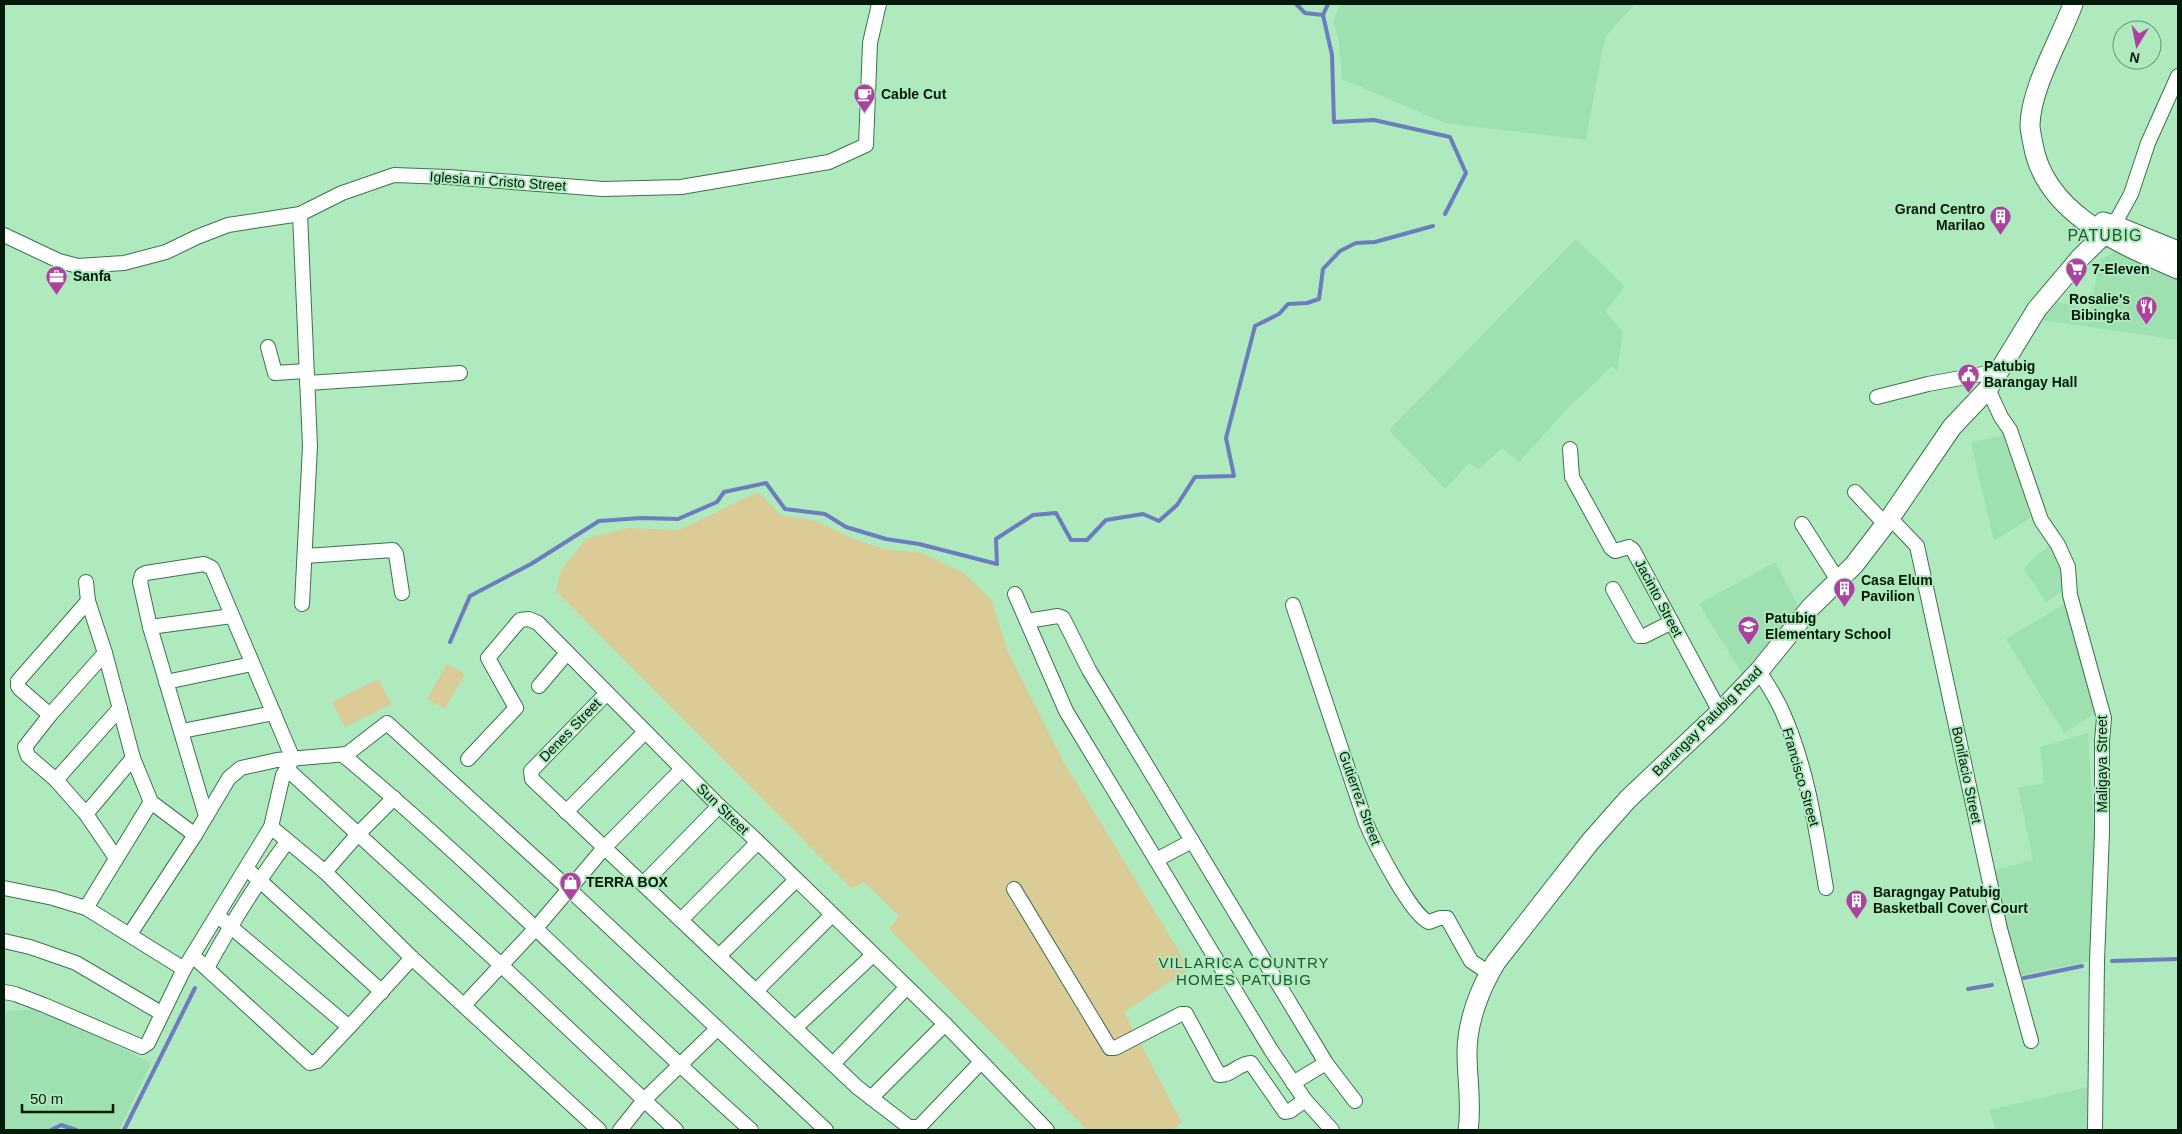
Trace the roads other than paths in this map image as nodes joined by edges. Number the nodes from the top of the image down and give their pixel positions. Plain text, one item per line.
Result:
1 (879, 4) edge
2 (2073, 4) edge
3 (2178, 76) edge
4 (300, 214) junction
5 (2109, 230) junction
6 (4, 235) edge
7 (2178, 251) edge
8 (2178, 269) edge
9 (268, 347) dead end
10 (1999, 371) junction
11 (460, 373) dead end
12 (306, 377) junction
13 (1988, 389) junction
14 (1878, 397) dead end
15 (1570, 449) dead end
16 (1855, 492) dead end
17 (1888, 521) junction
18 (1802, 524) dead end
19 (305, 556) junction
20 (86, 582) dead end
21 (1839, 582) junction
22 (1613, 589) dead end
23 (402, 593) dead end
24 (1015, 594) dead end
25 (88, 601) junction
26 (302, 604) dead end
27 (1294, 605) dead end
28 (232, 616) junction
29 (1027, 621) junction
30 (1672, 622) junction
31 (150, 627) junction
32 (105, 653) junction
33 (567, 653) junction
34 (252, 664) junction
35 (1759, 671) junction
36 (166, 682) junction
37 (539, 686) dead end
38 (607, 693) junction
39 (120, 708) junction
40 (1720, 712) junction
41 (274, 713) junction
42 (50, 715) junction
43 (182, 731) junction
44 (645, 732) junction
45 (343, 755) junction
46 (133, 758) junction
47 (468, 759) dead end
48 (290, 764) junction
49 (682, 769) junction
50 (56, 780) junction
51 (394, 798) junction
52 (151, 802) junction
53 (719, 806) junction
54 (566, 812) junction
55 (86, 814) junction
56 (206, 816) junction
57 (271, 827) junction
58 (358, 834) junction
59 (195, 835) junction
60 (1192, 841) junction
61 (287, 842) junction
62 (758, 842) junction
63 (604, 848) junction
64 (116, 858) junction
65 (1156, 860) junction
66 (247, 869) junction
67 (325, 872) junction
68 (260, 879) junction
69 (796, 880) junction
70 (643, 884) junction
71 (4, 888) edge
72 (1826, 888) dead end
73 (570, 889) junction
74 (1014, 890) dead end
75 (86, 908) junction
76 (832, 915) junction
77 (218, 916) junction
78 (681, 920) junction
79 (230, 926) junction
80 (536, 928) junction
81 (130, 934) junction
82 (4, 941) edge
83 (873, 955) junction
84 (193, 956) junction
85 (719, 956) junction
86 (412, 958) junction
87 (502, 966) junction
88 (207, 968) junction
89 (184, 969) junction
90 (1489, 973) junction
91 (907, 987) junction
92 (756, 991) junction
93 (4, 992) edge
94 (382, 992) junction
95 (464, 1005) junction
96 (161, 1013) junction
97 (945, 1024) junction
98 (349, 1027) junction
99 (717, 1028) junction
100 (795, 1028) junction
101 (2031, 1042) dead end
102 (981, 1062) junction
103 (1326, 1063) junction
104 (833, 1064) junction
105 (679, 1067) junction
106 (1294, 1083) junction
107 (871, 1098) junction
108 (644, 1100) junction
109 (1305, 1100) junction
110 (1355, 1101) dead end
111 (599, 1130) edge
112 (620, 1130) edge
113 (676, 1130) edge
114 (751, 1130) edge
115 (826, 1130) edge
116 (1047, 1130) edge
117 (1332, 1130) edge
118 (1468, 1130) edge
119 (2095, 1130) edge

1 - 4 street, Iglesia ni Cristo Street
2 - 5 main road
3 - 5 street
4 - 6 street, Iglesia ni Cristo Street
4 - 12 street
5 - 7 main road
5 - 8 main road
5 - 10 main road, Barangay Patubig Road
9 - 12 street
10 - 13 main road, Barangay Patubig Road
10 - 14 street
11 - 12 street
12 - 19 street
13 - 17 main road, Barangay Patubig Road
13 - 119 street, Maligaya Street
15 - 30 street, Jacinto Street
16 - 17 street, Bonifacio Street
17 - 21 main road, Barangay Patubig Road
17 - 101 street, Bonifacio Street
18 - 21 street
19 - 23 street
19 - 26 street
20 - 25 street
21 - 35 main road, Barangay Patubig Road
22 - 30 street
24 - 29 street
25 - 32 street
25 - 42 street
27 - 90 street, Gutierrez Street
28 - 31 street
28 - 31 street
28 - 34 street
29 - 60 street
29 - 65 street
30 - 40 street, Jacinto Street
31 - 36 street
32 - 39 street
32 - 42 street
33 - 37 street
33 - 38 street, Sun Street
33 - 47 street, Sun Street
34 - 36 street
34 - 41 street
35 - 40 main road, Barangay Patubig Road
35 - 72 street, Francisco Street
36 - 43 street
38 - 44 street, Sun Street
38 - 54 street, Denes Street
39 - 46 street
39 - 50 street
40 - 90 main road, Barangay Patubig Road
41 - 43 street
41 - 48 street
42 - 50 street
43 - 56 street
44 - 49 street, Sun Street
44 - 54 street
45 - 48 street
45 - 51 street
45 - 73 street
46 - 52 street
46 - 55 street
48 - 56 street
48 - 57 street
48 - 58 street
49 - 53 street, Sun Street
49 - 63 street
50 - 55 street
51 - 58 street
51 - 80 street
52 - 59 street
52 - 64 street
53 - 62 street, Sun Street
53 - 70 street
54 - 63 street
55 - 64 street
56 - 59 street
57 - 61 street
57 - 66 street
58 - 67 street
58 - 87 street
59 - 81 street
60 - 65 street
60 - 103 street
61 - 67 street
61 - 68 street
62 - 69 street, Sun Street
62 - 78 street
63 - 70 street
63 - 73 street
64 - 75 street
65 - 106 street
66 - 68 street
66 - 77 street
67 - 86 street
68 - 79 street
68 - 94 street
69 - 76 street, Sun Street
69 - 85 street
70 - 78 street
71 - 75 street
73 - 80 street
73 - 99 street
74 - 109 street
75 - 81 street
76 - 83 street, Sun Street
76 - 92 street
77 - 79 street
77 - 84 street
78 - 85 street
79 - 88 street
79 - 98 street
80 - 87 street
80 - 105 street
81 - 89 street
82 - 96 street
83 - 91 street, Sun Street
83 - 100 street
84 - 88 street
84 - 89 street
85 - 92 street
86 - 94 street
86 - 95 street
87 - 95 street
87 - 108 street
88 - 98 street
89 - 96 street
90 - 118 main road, Barangay Patubig Road
91 - 97 street, Sun Street
91 - 104 street
92 - 100 street
93 - 96 street
94 - 98 street
95 - 111 street
97 - 102 street, Sun Street
97 - 107 street
99 - 105 street
99 - 115 street
100 - 104 street
102 - 107 street
102 - 116 street, Sun Street
103 - 106 street
103 - 110 street
104 - 107 street
105 - 108 street
105 - 114 street
106 - 109 street
108 - 112 street
108 - 113 street
109 - 117 street

